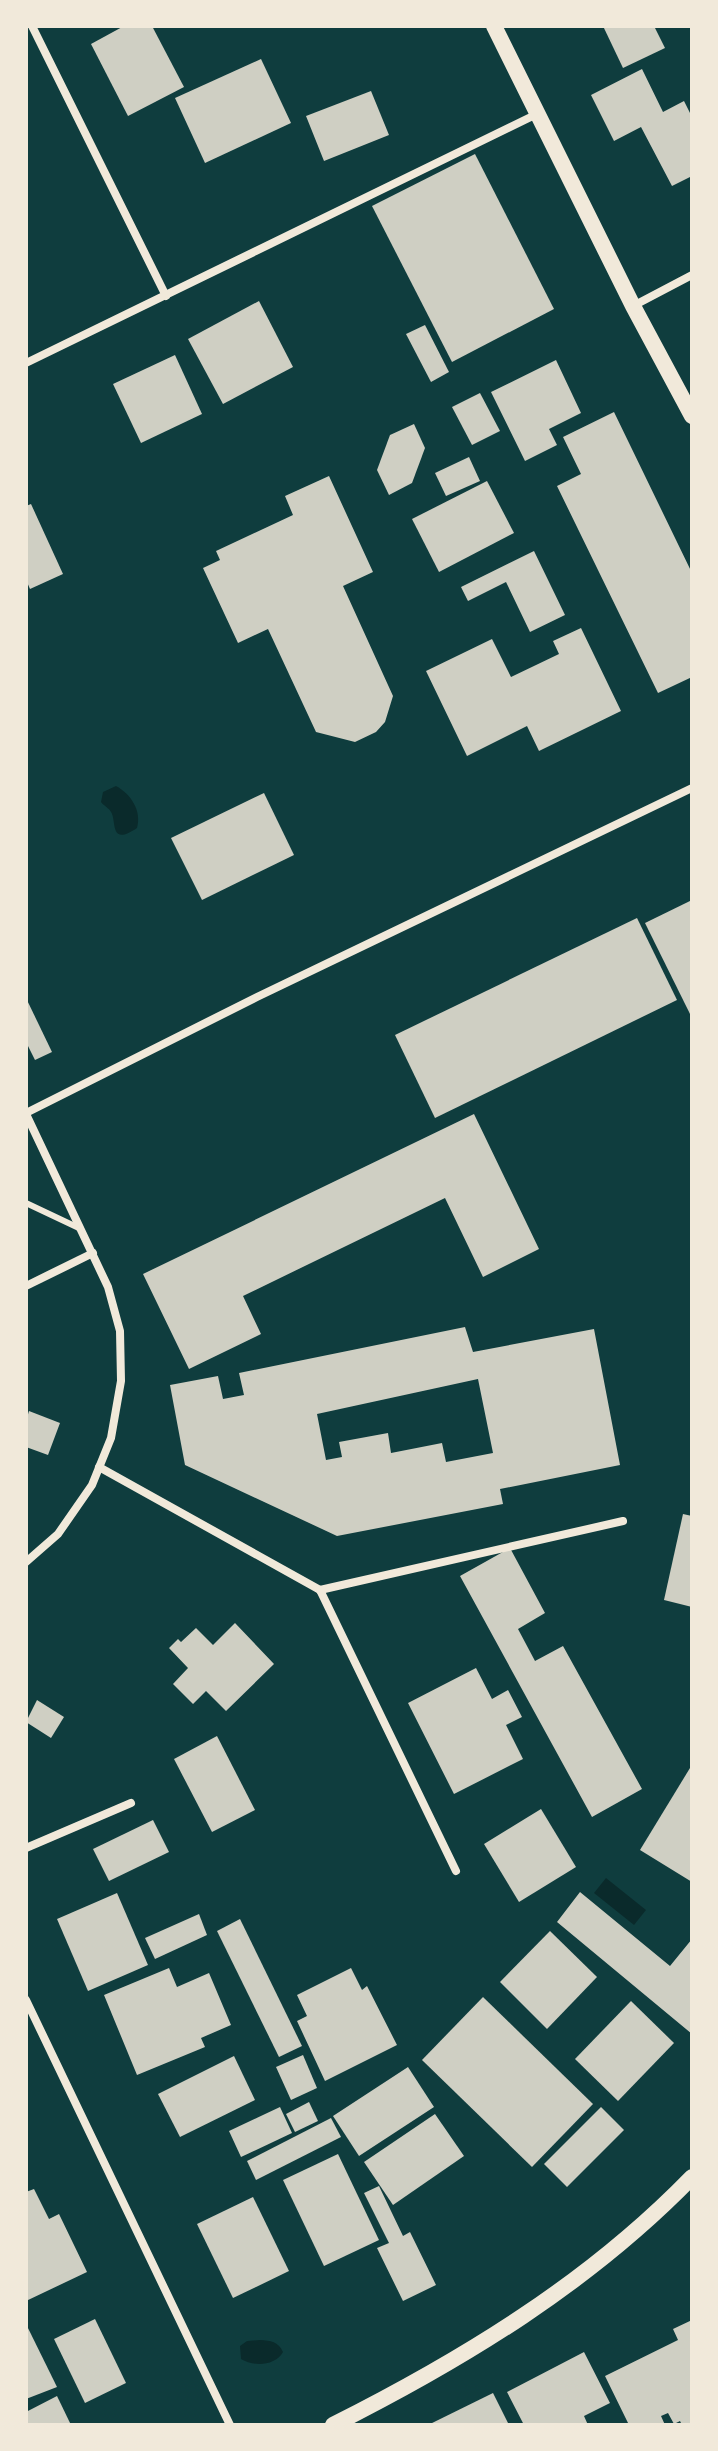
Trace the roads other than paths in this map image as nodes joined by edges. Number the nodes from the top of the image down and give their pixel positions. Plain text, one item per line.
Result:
1 (32, 26) edge
2 (494, 26) edge
3 (537, 114) junction
4 (692, 275) edge
5 (166, 296) junction
6 (633, 306) junction
7 (26, 363) edge
8 (692, 416) edge
9 (692, 788) edge
10 (26, 1114) edge
11 (26, 1203) edge
12 (81, 1229) junction
13 (93, 1253) junction
14 (26, 1286) edge
15 (99, 1467) junction
16 (623, 1521) dead end
17 (26, 1562) edge
18 (320, 1590) junction
19 (131, 1803) dead end
20 (26, 1848) edge
21 (456, 1871) dead end
22 (26, 2000) edge
23 (692, 2177) edge
24 (230, 2425) edge
25 (333, 2425) edge

1 - 5 street
2 - 3 main road
3 - 5 street
3 - 6 main road
4 - 6 street
5 - 7 street
6 - 8 main road
9 - 10 street
10 - 12 street
11 - 12 lane
12 - 13 street
13 - 14 street
13 - 15 street
15 - 17 street
15 - 18 street
16 - 18 street
18 - 21 street
19 - 20 street
22 - 24 street
23 - 25 main road

